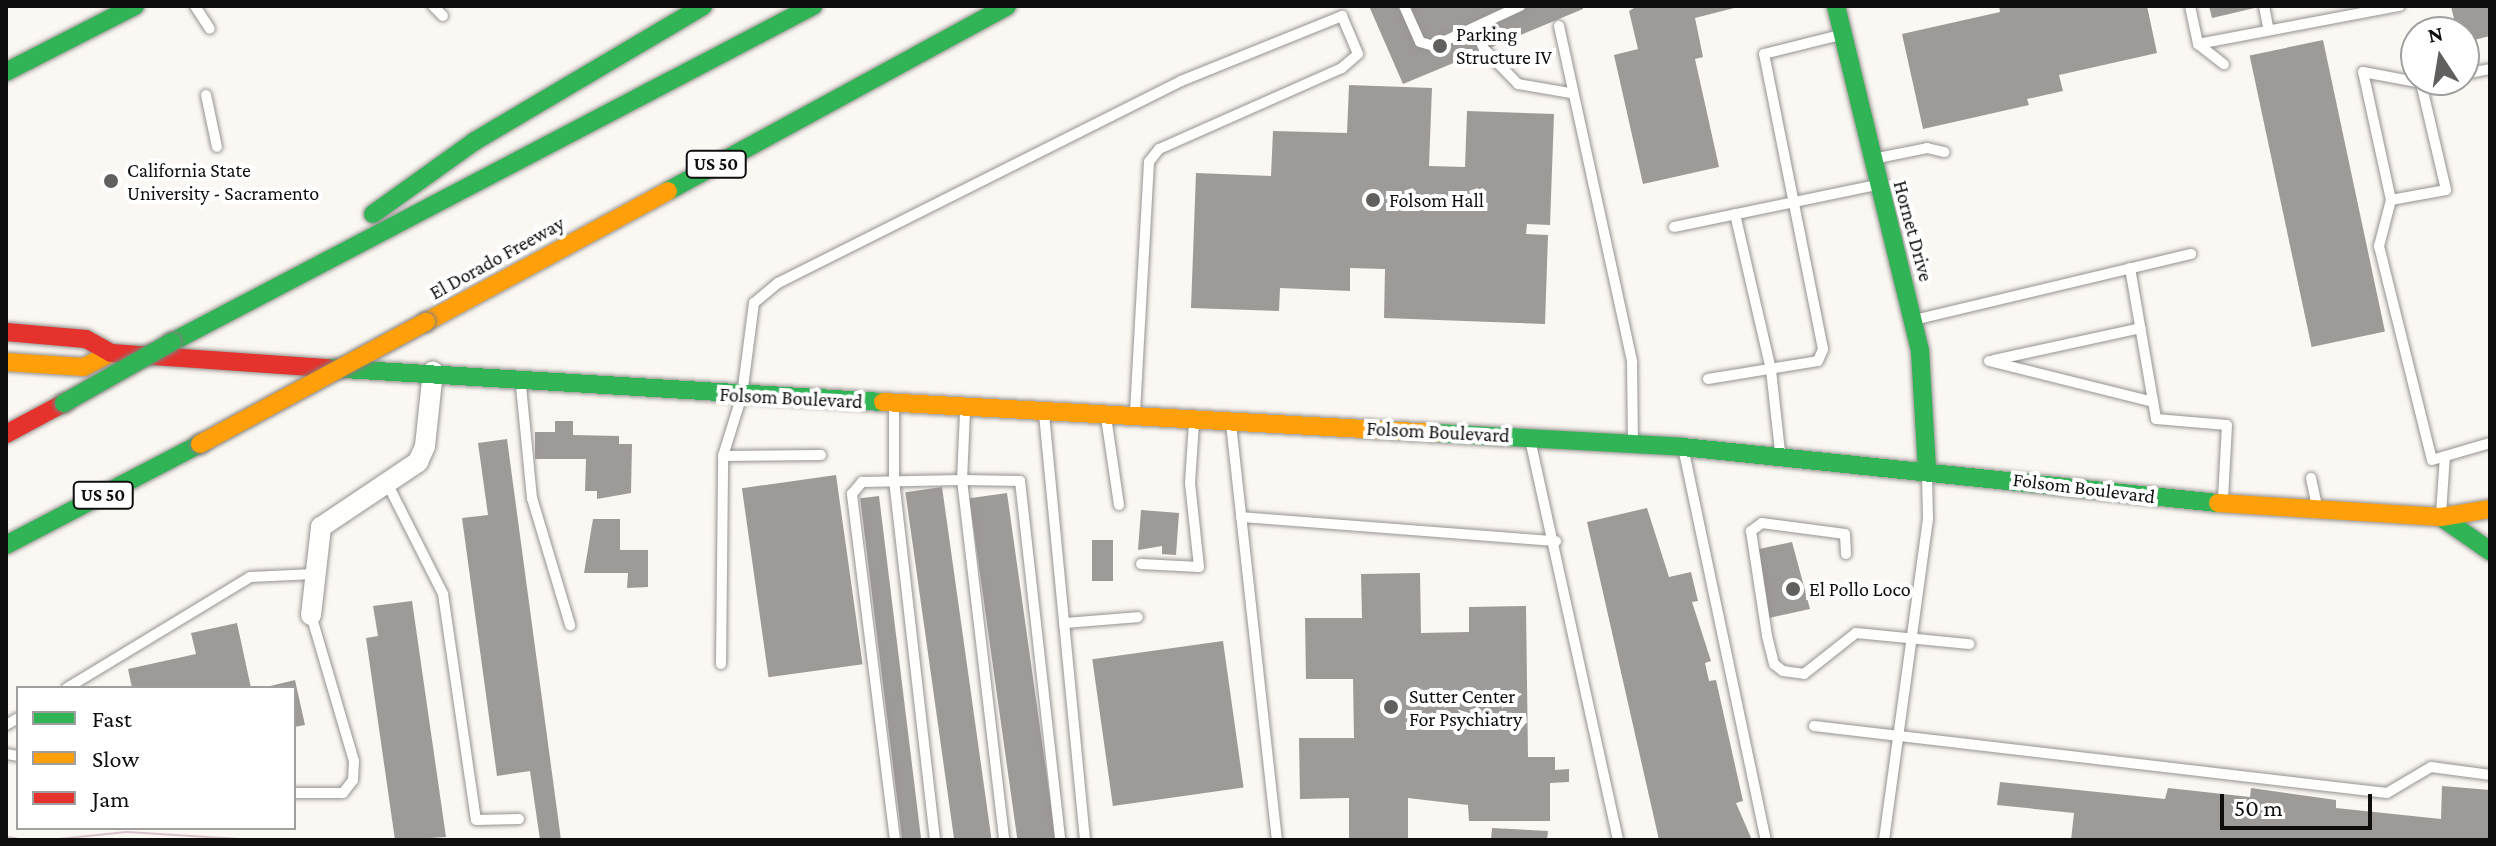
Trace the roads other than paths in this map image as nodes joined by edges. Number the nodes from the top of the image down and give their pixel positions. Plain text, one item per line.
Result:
1 (135, 6) edge
2 (195, 6) edge
3 (433, 6) edge
4 (703, 6) edge
5 (813, 6) edge
6 (1007, 6) edge
7 (1404, 6) edge
8 (1520, 6) edge
9 (1836, 6) edge
10 (2190, 6) edge
11 (2264, 6) edge
12 (2399, 6) edge
13 (2350, 11) edge
14 (443, 16) dead end
15 (1559, 26) dead end
16 (1475, 28) junction
17 (210, 29) dead end
18 (2269, 31) junction
19 (1842, 35) junction
20 (2198, 44) junction
21 (2224, 64) dead end
22 (6, 72) edge
23 (1570, 93) junction
24 (206, 95) dead end
25 (217, 147) dead end
26 (1945, 152) dead end
27 (1872, 159) junction
28 (1877, 184) junction
29 (2391, 200) junction
30 (1794, 202) junction
31 (1735, 214) junction
32 (1674, 227) dead end
33 (2191, 254) dead end
34 (2130, 268) junction
35 (264, 291) junction
36 (1914, 320) junction
37 (2141, 328) junction
38 (6, 332) edge
39 (111, 353) junction
40 (6, 362) edge
41 (1771, 370) junction
42 (433, 371) junction
43 (1708, 379) dead end
44 (520, 380) junction
45 (742, 395) junction
46 (2153, 402) junction
47 (894, 403) junction
48 (965, 408) junction
49 (1044, 412) junction
50 (1105, 415) junction
51 (1135, 417) junction
52 (1194, 420) junction
53 (1230, 422) junction
54 (6, 434) edge
55 (1527, 436) junction
56 (1633, 443) junction
57 (2490, 443) edge
58 (1683, 447) junction
59 (821, 455) dead end
60 (723, 456) junction
61 (1781, 456) junction
62 (2445, 456) junction
63 (1927, 470) junction
64 (2311, 478) dead end
65 (894, 480) junction
66 (962, 480) junction
67 (388, 485) junction
68 (1119, 505) dead end
69 (2222, 505) junction
70 (2490, 509) edge
71 (2319, 513) junction
72 (1241, 517) junction
73 (2441, 517) junction
74 (1556, 541) junction
75 (6, 545) edge
76 (2490, 551) edge
77 (1846, 554) dead end
78 (1141, 564) dead end
79 (314, 574) junction
80 (311, 615) joint
81 (1138, 617) dead end
82 (1064, 623) junction
83 (570, 625) dead end
84 (1909, 639) junction
85 (1969, 644) dead end
86 (721, 664) dead end
87 (70, 686) edge
88 (1814, 726) dead end
89 (1897, 736) junction
90 (2490, 775) edge
91 (296, 793) edge
92 (519, 819) dead end
93 (895, 840) edge
94 (935, 840) edge
95 (1004, 840) edge
96 (1060, 840) edge
97 (1085, 840) edge
98 (1277, 840) edge
99 (1618, 840) edge
100 (1766, 840) edge
101 (1884, 840) edge

1 - 22 main road
2 - 17 lane
3 - 14 lane
4 - 35 main road
5 - 35 main road
6 - 75 main road, El Dorado Freeway / US 50, bridge
7 - 16 lane
8 - 16 lane
9 - 19 main road, Hornet Drive
10 - 20 lane
11 - 18 lane
12 - 13 lane
13 - 18 lane
15 - 23 lane
16 - 23 lane
18 - 20 lane
19 - 27 main road, Hornet Drive
19 - 30 lane
20 - 21 lane
23 - 56 lane
24 - 25 lane
26 - 27 lane
27 - 28 main road, Hornet Drive
28 - 30 lane
28 - 36 main road, Hornet Drive
29 - 29 lane
29 - 62 lane
30 - 31 lane
30 - 41 lane
31 - 32 lane
31 - 41 lane
33 - 34 lane
34 - 36 lane
34 - 37 lane
35 - 54 main road, bridge
36 - 63 main road, Hornet Drive
37 - 46 lane
37 - 46 lane
38 - 39 main road, Folsom Boulevard
39 - 40 main road, Folsom Boulevard
39 - 42 main road, Folsom Boulevard
41 - 43 lane
41 - 61 lane
42 - 44 main road, Folsom Boulevard
42 - 67 street
44 - 45 main road, Folsom Boulevard
44 - 83 lane
45 - 47 main road, Folsom Boulevard
45 - 51 lane
45 - 60 lane
46 - 69 lane
47 - 48 main road, Folsom Boulevard
47 - 65 lane
48 - 49 main road, Folsom Boulevard
48 - 66 lane
49 - 50 main road, Folsom Boulevard
49 - 82 lane
50 - 51 main road, Folsom Boulevard
50 - 68 lane
51 - 52 main road, Folsom Boulevard
52 - 53 main road, Folsom Boulevard
52 - 78 lane
53 - 55 main road, Folsom Boulevard
53 - 72 lane
55 - 56 main road, Folsom Boulevard
55 - 74 lane
56 - 58 main road, Folsom Boulevard
57 - 62 lane
58 - 61 main road, Folsom Boulevard
58 - 100 lane
59 - 60 lane
60 - 86 lane
61 - 63 main road, Folsom Boulevard
62 - 73 lane
63 - 69 main road, Folsom Boulevard
63 - 84 lane
64 - 71 lane
65 - 66 lane
65 - 93 lane
65 - 94 lane
66 - 95 lane
66 - 96 lane
67 - 79 street
67 - 92 lane
69 - 71 main road, Folsom Boulevard
70 - 73 main road, Folsom Boulevard
71 - 73 main road, Folsom Boulevard
72 - 74 lane
72 - 98 lane
73 - 76 main road
74 - 99 lane
77 - 84 lane
79 - 80 street
79 - 87 lane
80 - 91 lane
81 - 82 lane
82 - 97 lane
84 - 85 lane
84 - 89 lane
88 - 89 lane
89 - 90 lane
89 - 101 lane

